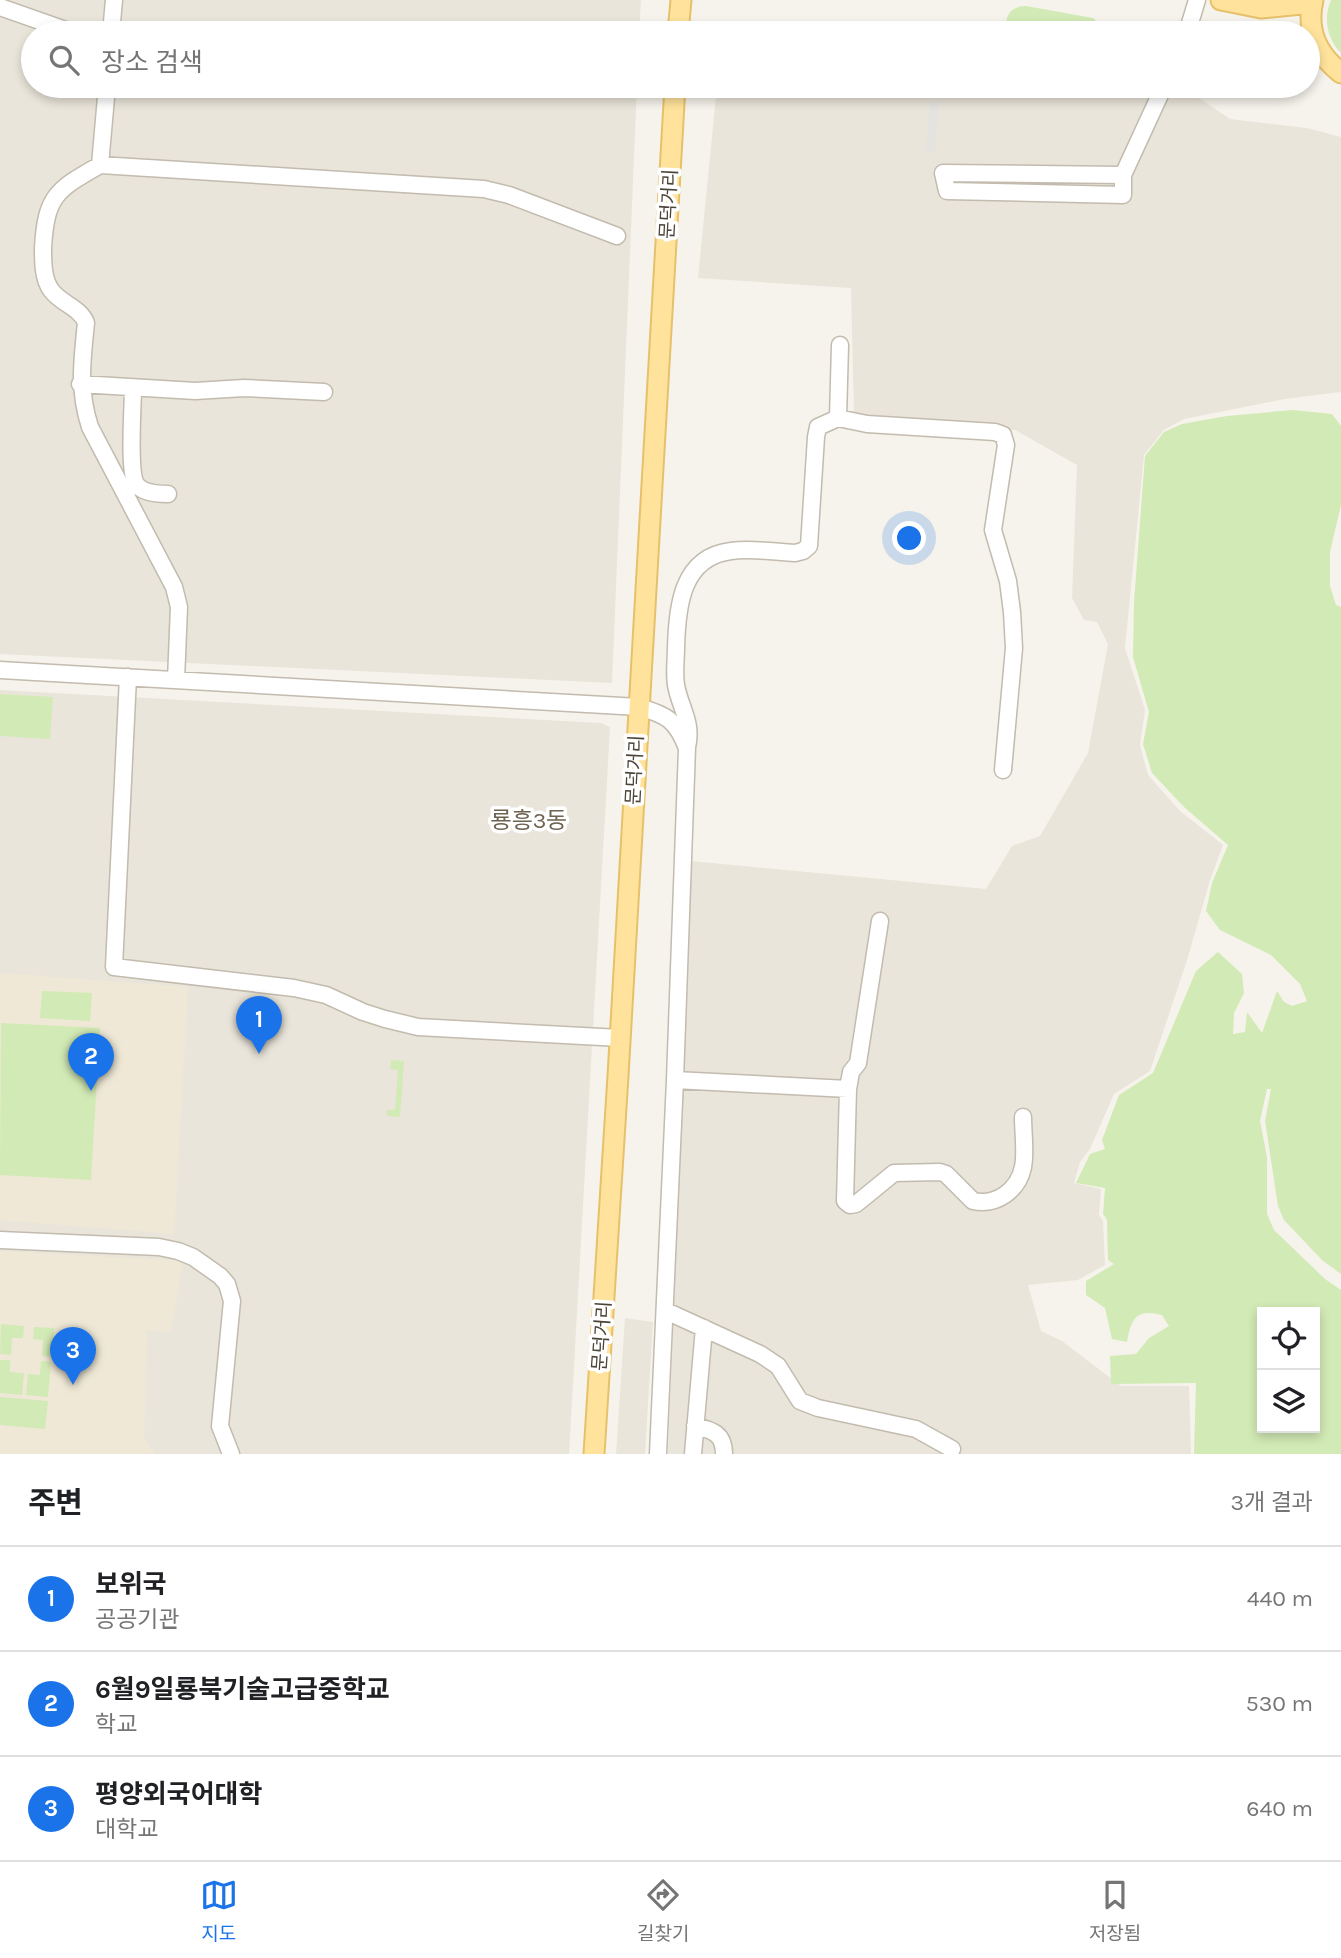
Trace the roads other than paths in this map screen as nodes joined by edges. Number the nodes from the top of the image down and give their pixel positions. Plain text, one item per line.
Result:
1 (114, 0) edge
2 (681, 0) edge
3 (1197, 0) edge
4 (1221, 0) edge
5 (1312, 1) edge
6 (0, 7) edge
7 (40, 21) edge
8 (112, 21) edge
9 (679, 21) edge
10 (1191, 21) edge
11 (1310, 21) edge
12 (1320, 52) edge
13 (1341, 73) edge
14 (106, 98) edge
15 (674, 98) edge
16 (1158, 98) edge
17 (100, 165) junction
18 (1123, 175) junction
19 (617, 236) dead end
20 (840, 345) dead end
21 (80, 384) junction
22 (133, 388) junction
23 (324, 392) dead end
24 (838, 418) junction
25 (168, 494) dead end
26 (0, 670) edge
27 (128, 677) junction
28 (176, 680) junction
29 (639, 708) junction
30 (687, 748) junction
31 (1003, 770) dead end
32 (880, 921) dead end
33 (621, 1038) junction
34 (675, 1080) junction
35 (848, 1089) junction
36 (1023, 1116) dead end
37 (0, 1240) edge
38 (666, 1311) junction
39 (704, 1328) junction
40 (695, 1426) junction
41 (936, 1446) edge
42 (952, 1449) dead end
43 (231, 1454) edge
44 (594, 1454) edge
45 (657, 1454) edge
46 (693, 1454) edge
47 (724, 1454) edge

1 - 8 street
2 - 9 main road
3 - 10 street
4 - 5 main road
5 - 11 main road
6 - 7 street
12 - 13 main road
14 - 17 street
15 - 29 main road, 문덕거리
16 - 18 street
17 - 19 street
17 - 21 street
18 - 18 street
20 - 24 street
21 - 22 street
21 - 28 street
22 - 23 street
22 - 25 street
24 - 30 street
24 - 31 street
26 - 27 street
27 - 28 street
27 - 33 street
28 - 29 street
29 - 30 street
29 - 33 main road, 문덕거리
30 - 34 street
32 - 35 street
33 - 44 main road, 문덕거리
34 - 35 street
34 - 38 street
35 - 36 street
37 - 43 street
38 - 39 street
38 - 45 street
39 - 40 street
39 - 41 street
40 - 46 street
40 - 47 street
41 - 42 street

